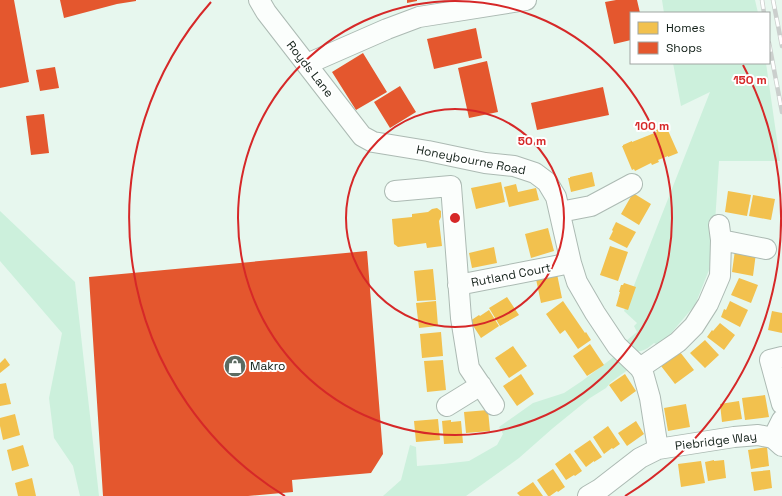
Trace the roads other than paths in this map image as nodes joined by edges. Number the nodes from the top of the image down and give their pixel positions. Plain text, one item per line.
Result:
1 (259, 0) edge
2 (526, 0) edge
3 (496, 2) edge
4 (307, 64) junction
5 (362, 136) joint
6 (632, 184) dead end
7 (394, 191) dead end
8 (560, 212) junction
9 (766, 249) dead end
10 (571, 264) junction
11 (458, 285) junction
12 (782, 357) edge
13 (640, 368) junction
14 (481, 385) junction
15 (782, 404) edge
16 (494, 405) dead end
17 (447, 406) dead end
18 (782, 420) edge
19 (778, 442) edge
20 (658, 449) junction
21 (588, 496) edge

1 - 4 street, Royds Lane
2 - 3 street
3 - 4 street
4 - 5 street, Royds Lane
5 - 8 street, Honeybourne Road
6 - 8 street
7 - 11 street
8 - 10 street, Honeybourne Road
9 - 13 street
10 - 11 street, Rutland Court
10 - 13 street, Honeybourne Road
11 - 14 street, Rutland Court
12 - 15 street
13 - 20 street, Honeybourne Road
14 - 16 street, Rutland Court
14 - 17 street
18 - 19 street, Piebridge Way
19 - 20 street, Piebridge Way
20 - 21 street, Piebridge Way

